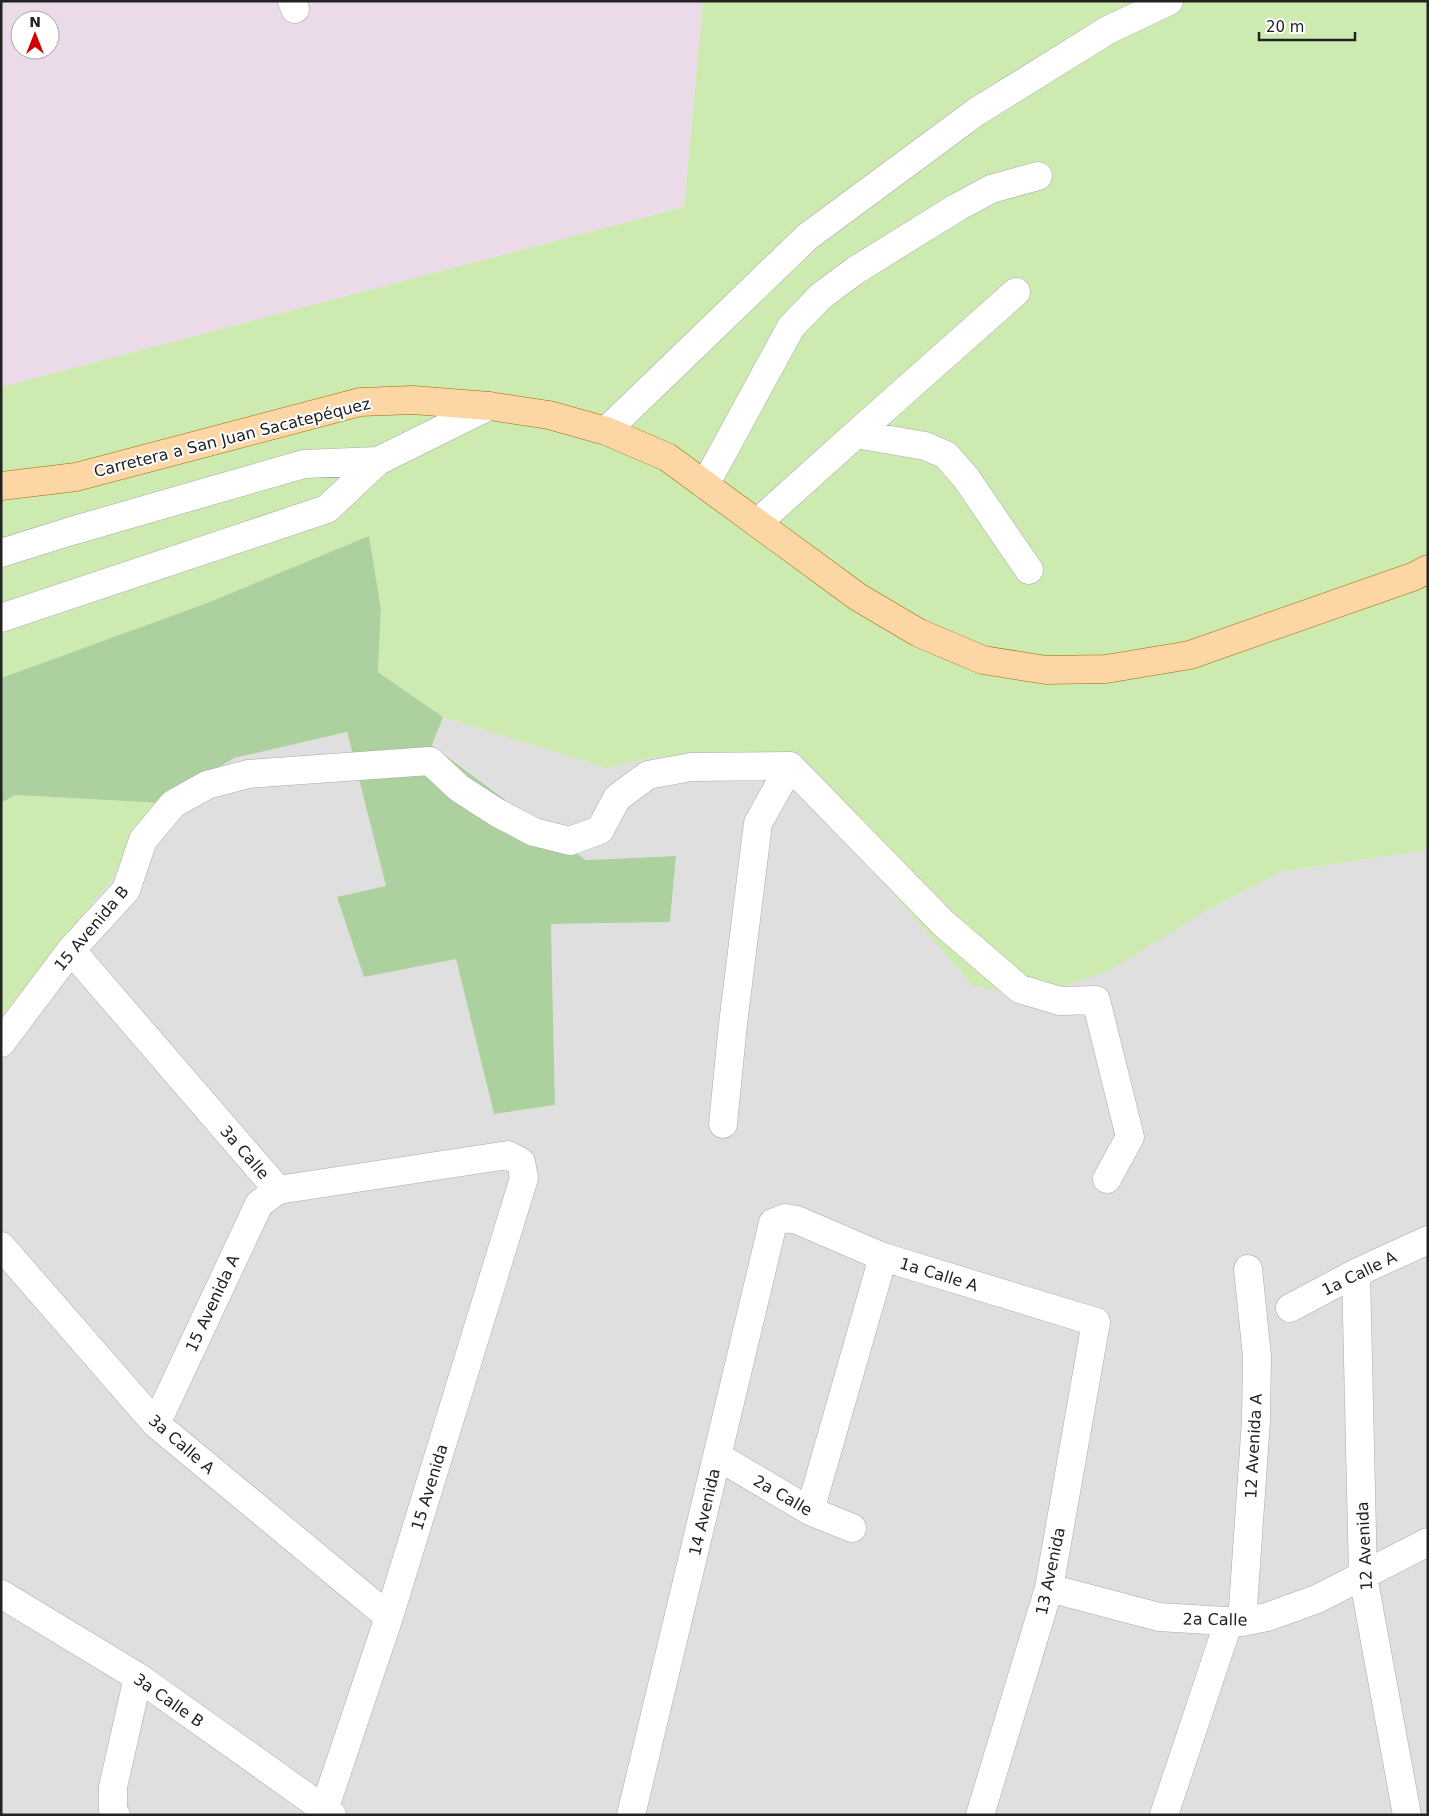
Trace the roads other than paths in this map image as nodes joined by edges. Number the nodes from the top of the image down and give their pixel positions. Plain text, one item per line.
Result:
1 (1170, 1) edge
2 (1038, 176) dead end
3 (1016, 292) dead end
4 (489, 406) junction
5 (606, 430) junction
6 (856, 434) junction
7 (378, 461) junction
8 (705, 485) junction
9 (1, 486) edge
10 (757, 523) junction
11 (1, 553) edge
12 (1428, 569) edge
13 (1030, 570) dead end
14 (1, 618) edge
15 (790, 766) junction
16 (71, 950) junction
17 (1, 1043) edge
18 (723, 1124) dead end
19 (521, 1162) joint
20 (1107, 1179) dead end
21 (278, 1190) junction
22 (785, 1218) joint
23 (1428, 1240) edge
24 (1, 1246) edge
25 (883, 1257) junction
26 (1248, 1269) dead end
27 (1356, 1273) junction
28 (1290, 1308) dead end
29 (1096, 1322) joint
30 (156, 1424) junction
31 (717, 1456) junction
32 (810, 1511) junction
33 (852, 1528) dead end
34 (1428, 1542) edge
35 (1363, 1576) junction
36 (1049, 1588) junction
37 (1, 1594) edge
38 (388, 1617) junction
39 (1236, 1622) junction
40 (138, 1677) junction
41 (328, 1813) edge
42 (116, 1815) edge
43 (631, 1815) edge
44 (980, 1815) edge
45 (1164, 1815) edge
46 (1407, 1815) edge

1 - 5 street
2 - 8 street
3 - 6 street
4 - 5 main road, Carretera a San Juan Sacatepéquez
4 - 7 street
4 - 9 main road, Carretera a San Juan Sacatepéquez
5 - 8 main road, Carretera a San Juan Sacatepéquez
6 - 10 street
6 - 13 street
7 - 11 street
7 - 14 street
8 - 10 main road, Carretera a San Juan Sacatepéquez
10 - 12 main road, Carretera a San Juan Sacatepéquez
15 - 16 street, 15 Avenida B
15 - 18 street
15 - 20 street
16 - 17 street, 15 Avenida B
16 - 21 street, 3a Calle
19 - 21 street, 3a Calle
19 - 38 street, 15 Avenida
21 - 30 street, 15 Avenida A
22 - 25 street, 1a Calle A
22 - 31 street, 14 Avenida
23 - 27 street, 1a Calle A
24 - 30 street, 3a Calle A
25 - 29 street, 1a Calle A
25 - 32 street
26 - 39 street, 12 Avenida A
27 - 28 street, 1a Calle A
27 - 35 street, 12 Avenida
29 - 36 street, 13 Avenida
30 - 38 street, 3a Calle A
31 - 32 street, 2a Calle
31 - 43 street, 14 Avenida
32 - 33 street, 2a Calle
34 - 35 street, 2a Calle
35 - 39 street, 2a Calle
35 - 46 street, 12 Avenida
36 - 39 street, 2a Calle
36 - 44 street, 13 Avenida
37 - 40 street, 3a Calle B
38 - 41 street, 15 Avenida
39 - 45 street, 12 Avenida A
40 - 41 street, 3a Calle B
40 - 42 street

